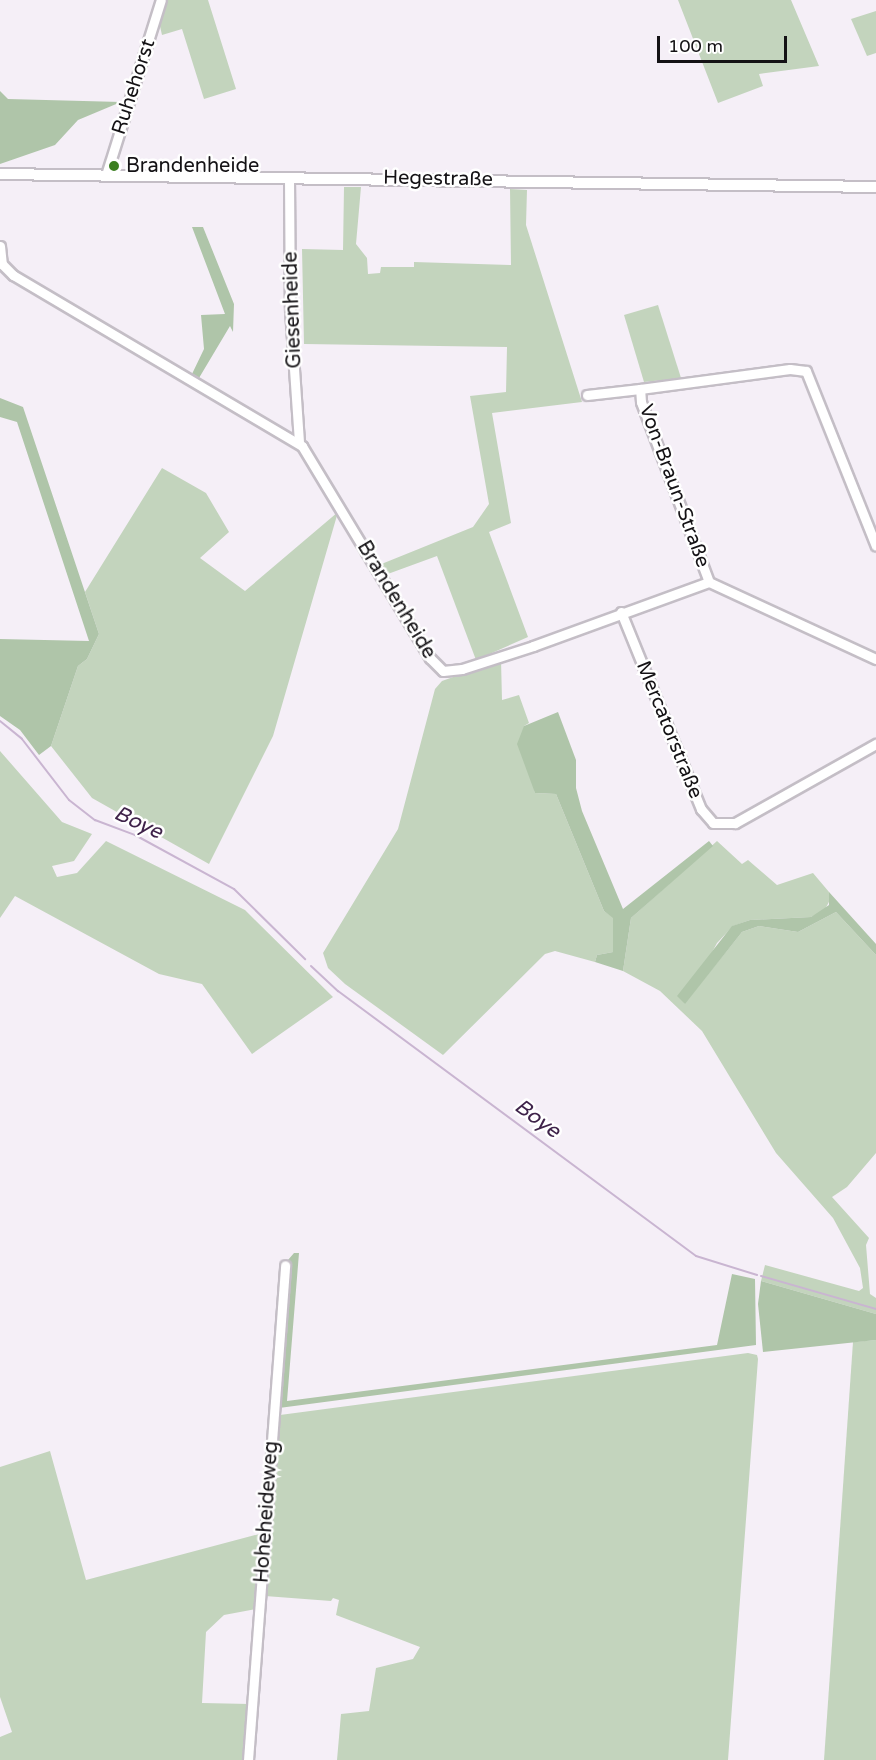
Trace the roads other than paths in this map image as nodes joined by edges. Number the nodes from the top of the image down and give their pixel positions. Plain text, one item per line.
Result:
1 (161, 0) edge
2 (0, 174) edge
3 (106, 175) junction
4 (289, 177) junction
5 (876, 187) edge
6 (0, 246) edge
7 (640, 389) junction
8 (587, 395) dead end
9 (299, 443) junction
10 (876, 546) edge
11 (709, 582) junction
12 (621, 612) junction
13 (876, 659) edge
14 (876, 744) edge
15 (285, 1265) dead end
16 (248, 1760) edge

1 - 3 street, Ruhehorst
2 - 3 street, Hegestraße
3 - 4 street, Hegestraße
4 - 5 street, Hegestraße
4 - 9 street, Giesenheide
6 - 9 street, Brandenheide
7 - 8 street, Von-Braun-Straße
7 - 10 street, Von-Braun-Straße
7 - 11 street, Von-Braun-Straße
9 - 12 street, Brandenheide
11 - 12 street, Brandenheide
11 - 13 street
12 - 14 street, Mercatorstraße
15 - 16 street, Hoheheideweg

